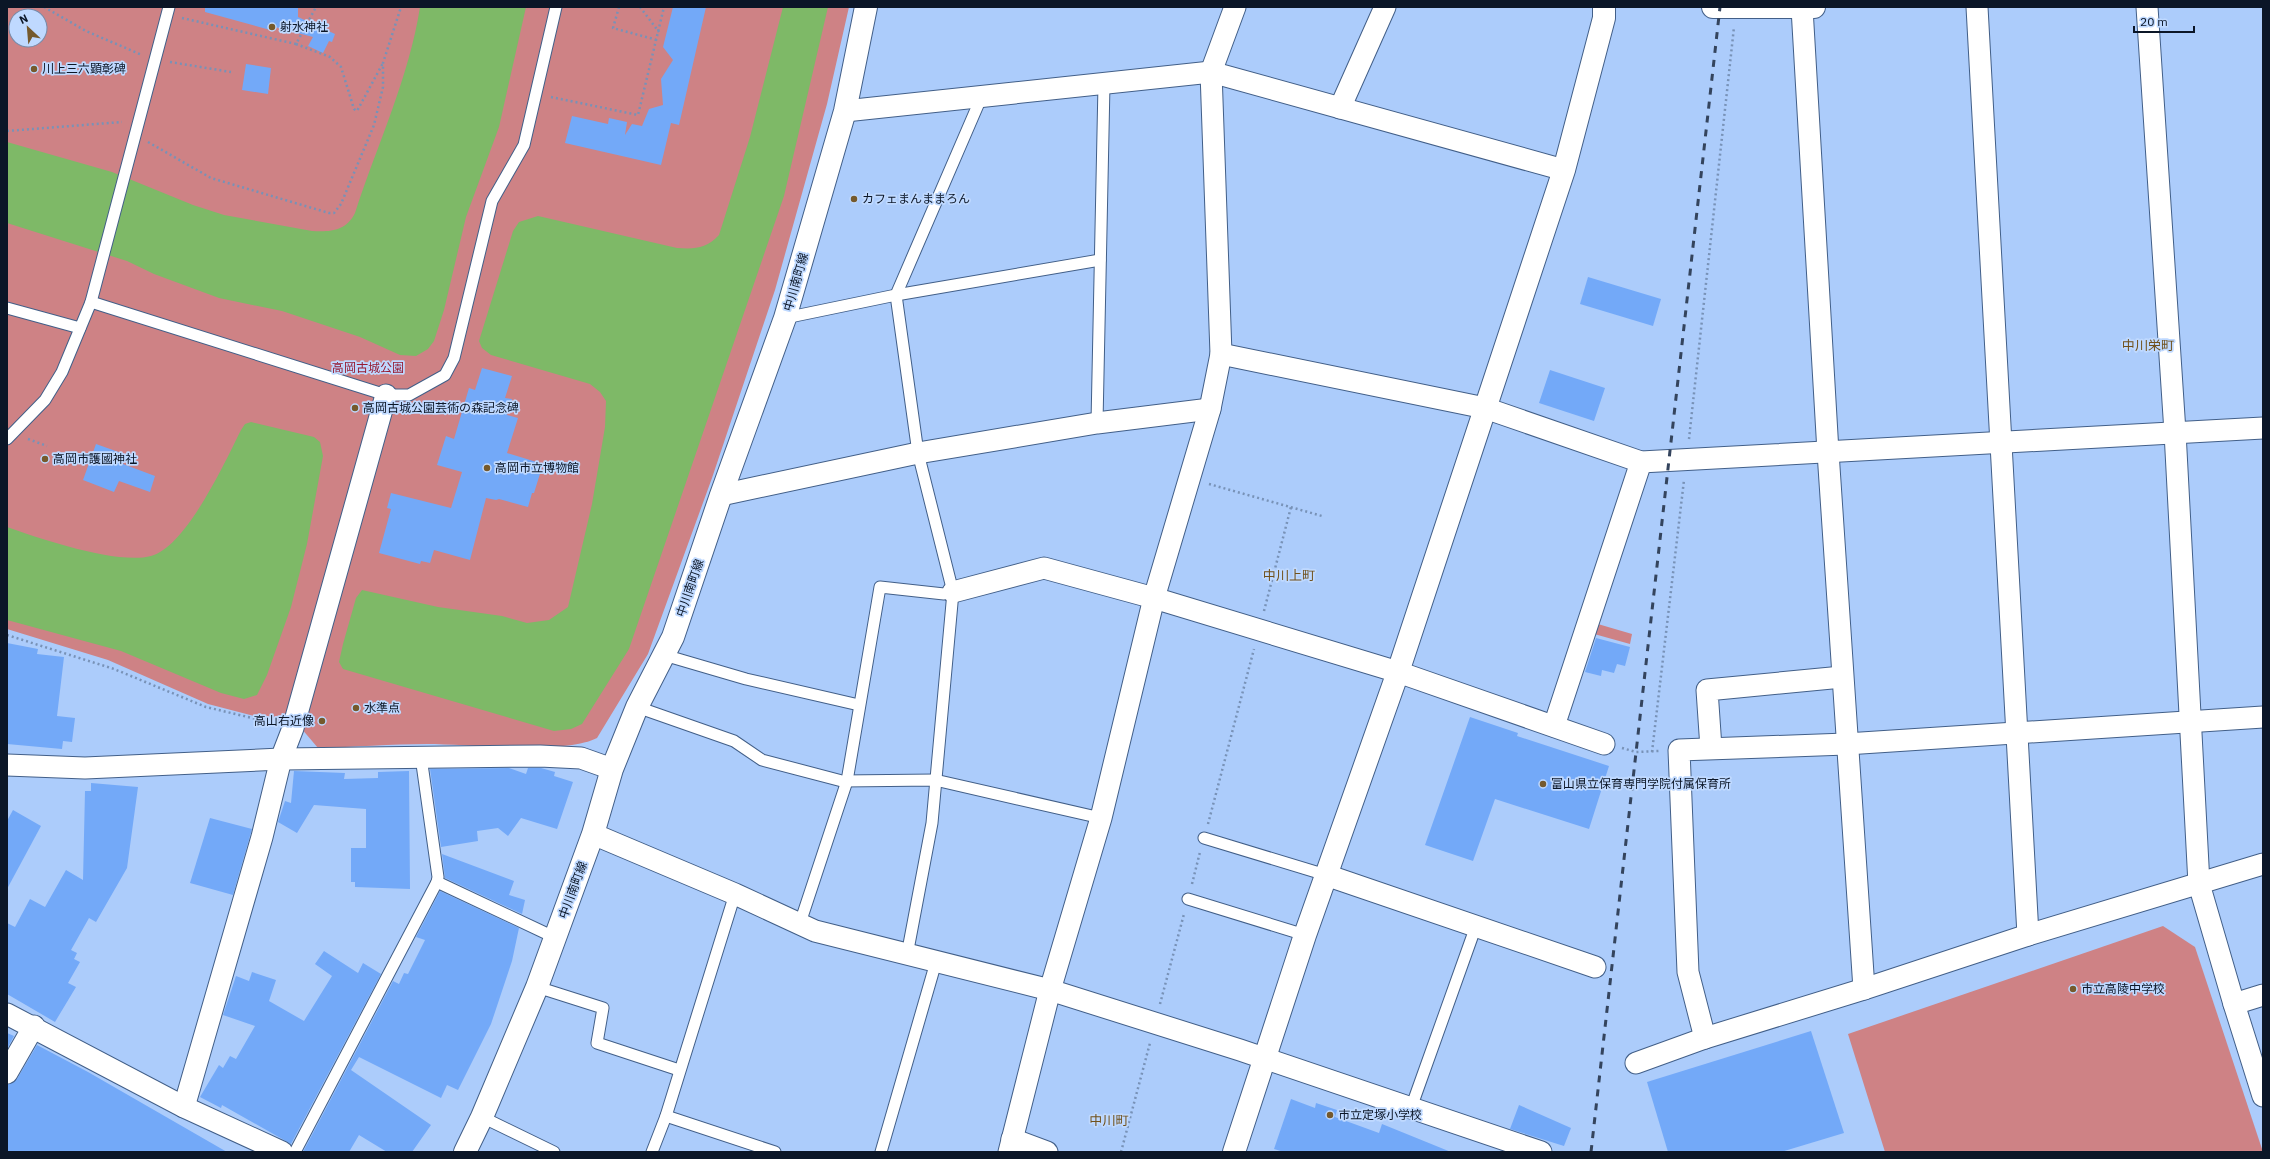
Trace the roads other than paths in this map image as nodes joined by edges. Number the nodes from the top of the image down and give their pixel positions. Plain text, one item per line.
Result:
1 (556, 7) edge
2 (866, 7) edge
3 (1236, 7) edge
4 (1385, 7) edge
5 (1604, 7) edge
6 (1713, 7) edge
7 (1977, 7) edge
8 (2147, 7) edge
9 (1808, 8) edge
10 (169, 9) edge
11 (1212, 72) junction
12 (1104, 84) junction
13 (981, 98) junction
14 (1340, 108) junction
15 (845, 111) junction
16 (1564, 170) junction
17 (1100, 260) junction
18 (896, 295) junction
19 (91, 302) junction
20 (7, 308) edge
21 (785, 318) junction
22 (80, 328) junction
23 (1221, 354) junction
24 (386, 395) junction
25 (1210, 408) junction
26 (1485, 408) junction
27 (1097, 423) junction
28 (2263, 428) edge
29 (2175, 432) junction
30 (7, 439) edge
31 (2001, 443) junction
32 (1828, 452) junction
33 (918, 453) junction
34 (1641, 462) junction
35 (721, 495) junction
36 (953, 592) junction
37 (1154, 598) junction
38 (664, 655) junction
39 (1398, 672) junction
40 (1842, 677) junction
41 (859, 705) junction
42 (637, 707) junction
43 (2263, 717) edge
44 (2191, 722) junction
45 (1554, 726) junction
46 (2017, 734) junction
47 (1604, 744) road end
48 (1846, 744) junction
49 (1711, 748) junction
50 (421, 757) junction
51 (281, 759) junction
52 (7, 766) edge
53 (612, 769) junction
54 (935, 780) junction
55 (847, 781) junction
56 (1101, 818) junction
57 (593, 834) junction
58 (1204, 838) dead end
59 (2263, 864) edge
60 (1326, 875) junction
61 (437, 882) junction
62 (2199, 884) junction
63 (735, 894) junction
64 (1188, 898) dead end
65 (800, 923) junction
66 (1476, 926) junction
67 (1305, 934) junction
68 (2028, 935) junction
69 (556, 938) junction
70 (907, 955) junction
71 (936, 962) junction
72 (1595, 967) dead end
73 (537, 987) junction
74 (1864, 989) junction
75 (1050, 990) junction
76 (2263, 995) edge
77 (2234, 1004) junction
78 (7, 1014) edge
79 (34, 1026) junction
80 (1705, 1038) junction
81 (1266, 1059) junction
82 (1636, 1063) dead end
83 (678, 1070) junction
84 (7, 1073) edge
85 (2263, 1096) edge
86 (184, 1107) junction
87 (1412, 1108) junction
88 (666, 1116) junction
89 (482, 1117) junction
90 (1011, 1146) edge
91 (1532, 1150) edge
92 (282, 1152) edge
93 (295, 1152) edge
94 (464, 1152) edge
95 (554, 1152) edge
96 (652, 1152) edge
97 (775, 1152) edge
98 (881, 1152) edge
99 (1047, 1152) edge
100 (1234, 1152) edge

1 - 24 lane
2 - 15 street, 中川南町線
3 - 11 street
4 - 14 street
5 - 16 street
6 - 9 street
7 - 31 street
8 - 29 street
9 - 32 street
10 - 19 lane
11 - 12 street
11 - 14 street
11 - 23 street
12 - 13 street
12 - 17 lane
13 - 15 street
13 - 18 lane
14 - 16 street
15 - 21 street, 中川南町線
16 - 26 street
17 - 18 lane
17 - 27 lane
18 - 21 lane
18 - 33 lane
19 - 22 lane
19 - 24 lane
20 - 22 lane
21 - 35 street, 中川南町線
22 - 30 lane
23 - 25 street
23 - 26 street
24 - 51 street
25 - 27 street
25 - 37 street
26 - 34 street
26 - 39 street
27 - 33 street
28 - 29 street
29 - 31 street
29 - 44 street
31 - 32 street
31 - 46 street
32 - 34 street
32 - 40 street
33 - 35 street
33 - 36 lane
34 - 45 street
35 - 38 street, 中川南町線
36 - 37 street
36 - 41 lane
36 - 54 lane
37 - 39 street
37 - 56 street
38 - 41 lane
38 - 42 street, 中川南町線
39 - 45 street
39 - 60 street
40 - 48 street
40 - 49 street
41 - 55 lane
42 - 53 street, 中川南町線
42 - 55 lane
43 - 44 street
44 - 46 street
44 - 62 street
45 - 47 street
46 - 48 street
46 - 68 street
48 - 49 street
48 - 74 street
49 - 80 street
50 - 51 street
50 - 53 street
50 - 61 lane
51 - 52 street
51 - 86 street
53 - 57 street, 中川南町線
54 - 55 lane
54 - 56 lane
54 - 70 lane
55 - 65 lane
56 - 75 street
57 - 63 street
57 - 69 street, 中川南町線
58 - 60 lane
59 - 62 street
60 - 66 street
60 - 67 street
61 - 69 lane
61 - 93 lane
62 - 68 street
62 - 77 street
63 - 65 street
63 - 83 lane
64 - 67 lane
65 - 70 street
66 - 72 street
66 - 87 lane
67 - 81 street
68 - 74 street
69 - 73 street, 中川南町線
70 - 71 street
71 - 75 street
71 - 98 lane
73 - 83 lane
73 - 89 street, 中川南町線
74 - 80 street
75 - 81 street
75 - 90 street
76 - 77 street
77 - 85 street
78 - 79 street
79 - 84 street
79 - 86 street
80 - 82 street
81 - 87 street
81 - 100 street
83 - 88 lane
86 - 92 street
87 - 91 street
88 - 96 lane
88 - 97 lane
89 - 94 street, 中川南町線
89 - 95 lane
90 - 99 street

